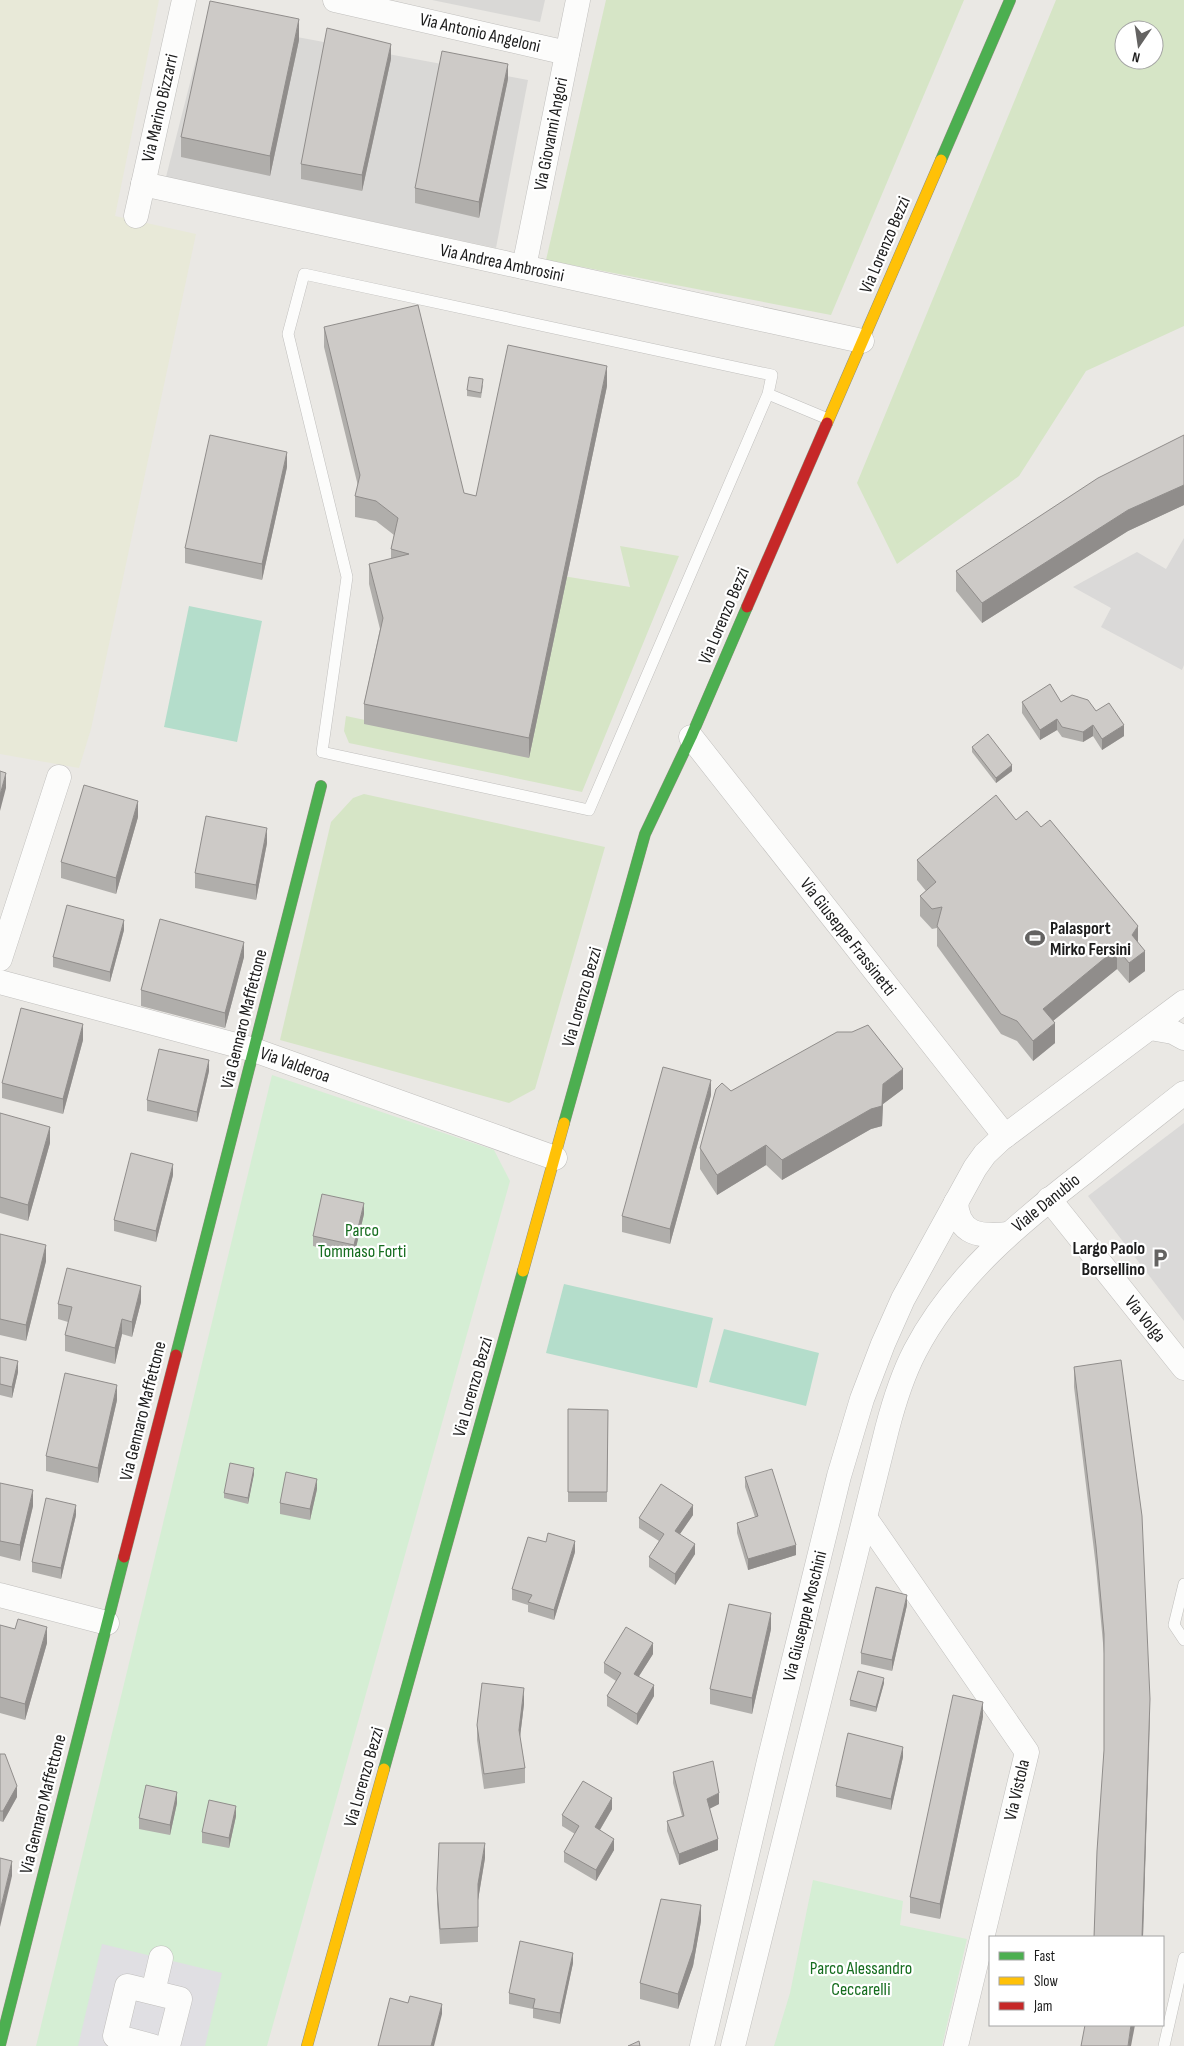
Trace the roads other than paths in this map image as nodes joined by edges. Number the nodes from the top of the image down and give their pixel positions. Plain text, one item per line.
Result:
1 (184, 0) edge
2 (335, 0) edge
3 (578, 0) edge
4 (1010, 0) edge
5 (567, 53) junction
6 (143, 184) junction
7 (136, 216) dead end
8 (524, 267) junction
9 (862, 341) junction
10 (768, 394) junction
11 (828, 419) junction
12 (691, 737) junction
13 (59, 777) dead end
14 (320, 786) dead end
15 (0, 959) edge
16 (0, 982) edge
17 (1184, 1002) edge
18 (1150, 1028) junction
19 (1184, 1038) edge
20 (254, 1050) junction
21 (1184, 1094) edge
22 (1005, 1136) junction
23 (555, 1158) junction
24 (1049, 1199) junction
25 (956, 1202) junction
26 (1008, 1234) junction
27 (1184, 1368) edge
28 (866, 1519) junction
29 (1184, 1584) edge
30 (0, 1595) edge
31 (107, 1623) junction
32 (1184, 1640) edge
33 (162, 1958) dead end
34 (1184, 1958) edge
35 (153, 1992) junction
36 (0, 2045) edge
37 (145, 2045) edge
38 (168, 2046) edge
39 (307, 2046) edge
40 (702, 2046) edge
41 (733, 2046) edge
42 (956, 2046) edge
43 (1164, 2046) edge

1 - 6 street, Via Marino Bizzarri
2 - 5 street, Via Antonio Angeloni
3 - 5 street, Via Giovanni Angori
4 - 9 street, Via Lorenzo Bezzi
5 - 8 street, Via Giovanni Angori
6 - 7 street, Via Marino Bizzarri
6 - 8 street, Via Andrea Ambrosini
8 - 9 street, Via Andrea Ambrosini
9 - 11 street, Via Lorenzo Bezzi
10 - 10 lane
10 - 11 lane
11 - 12 street, Via Lorenzo Bezzi
12 - 22 street, Via Giuseppe Frassinetti
12 - 23 street, Via Lorenzo Bezzi
13 - 15 street
14 - 20 street, Via Gennaro Maffettone
16 - 20 street, Via Valderoa
17 - 18 street
18 - 19 street
18 - 22 street
20 - 23 street, Via Valderoa
20 - 31 street, Via Gennaro Maffettone
21 - 24 street, Viale Danubio
22 - 25 street
23 - 39 street, Via Lorenzo Bezzi
24 - 26 street, Viale Danubio
24 - 27 street, Via Volga
25 - 26 street, Viale Danubio
25 - 40 street, Via Giuseppe Moschini
26 - 28 street, Via Giuseppe Moschini
28 - 41 street, Via Giuseppe Moschini
28 - 42 street, Via Vistola
29 - 32 lane
30 - 31 street
31 - 36 street, Via Gennaro Maffettone
33 - 35 street
34 - 43 lane
35 - 37 street
35 - 38 street

